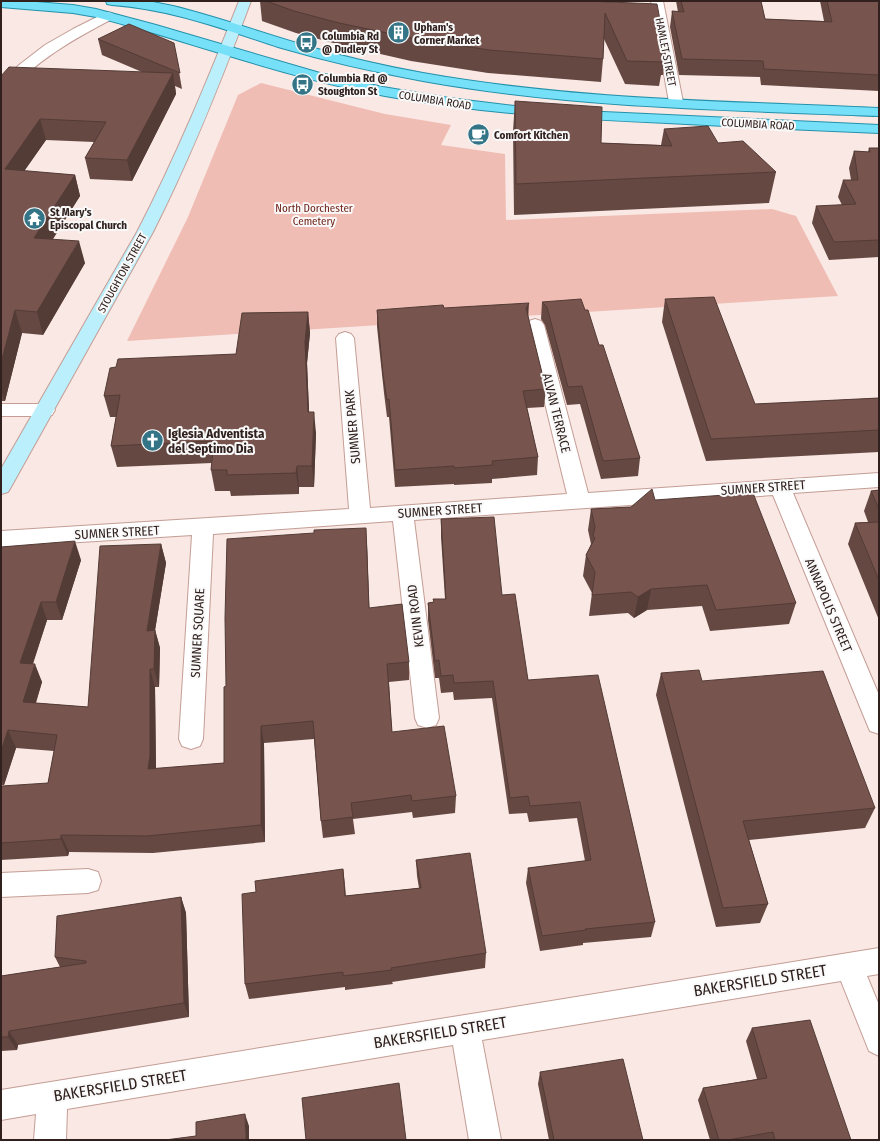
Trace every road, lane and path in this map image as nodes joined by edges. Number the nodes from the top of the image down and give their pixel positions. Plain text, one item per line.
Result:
1 (112, 1) edge
2 (245, 1) edge
3 (657, 1) edge
4 (1, 3) edge
5 (644, 15) edge
6 (659, 15) junction
7 (107, 16) junction
8 (234, 27) junction
9 (226, 50) junction
10 (1, 92) edge
11 (676, 102) junction
12 (879, 112) edge
13 (879, 129) edge
14 (535, 325) dead end
15 (345, 338) dead end
16 (1, 410) edge
17 (45, 410) junction
18 (879, 480) edge
19 (780, 486) junction
20 (1, 487) edge
21 (579, 500) junction
22 (402, 513) junction
23 (360, 516) junction
24 (203, 527) junction
25 (1, 539) edge
26 (427, 718) dead end
27 (879, 724) edge
28 (191, 739) dead end
29 (88, 881) dead end
30 (1, 885) edge
31 (879, 961) edge
32 (849, 966) junction
33 (465, 1028) junction
34 (879, 1041) edge
35 (52, 1096) junction
36 (1, 1105) edge
37 (50, 1140) edge
38 (485, 1140) edge

1 - 8 main road, COLUMBIA ROAD
2 - 8 main road, STOUGHTON STREET
3 - 6 street, HAMLET STREET
4 - 7 main road, COLUMBIA ROAD
5 - 6 street
6 - 11 street, HAMLET STREET
7 - 9 main road, COLUMBIA ROAD
7 - 10 street
8 - 9 main road, STOUGHTON STREET
8 - 11 main road, COLUMBIA ROAD
9 - 13 main road, COLUMBIA ROAD
9 - 17 main road, STOUGHTON STREET
11 - 12 main road, COLUMBIA ROAD
14 - 21 street, ALVAN TERRACE
15 - 23 street, SUMNER PARK
16 - 17 street
17 - 20 main road, STOUGHTON STREET
18 - 19 street, SUMNER STREET
19 - 21 street, SUMNER STREET
19 - 27 street, ANNAPOLIS STREET
21 - 22 street, SUMNER STREET
22 - 23 street, SUMNER STREET
22 - 26 street, KEVIN ROAD
23 - 24 street, SUMNER STREET
24 - 25 street, SUMNER STREET
24 - 28 street, SUMNER SQUARE
29 - 30 street
31 - 32 street, BAKERSFIELD STREET
32 - 33 street, BAKERSFIELD STREET
32 - 34 street
33 - 35 street, BAKERSFIELD STREET
33 - 38 street
35 - 36 street, BAKERSFIELD STREET
35 - 37 street

